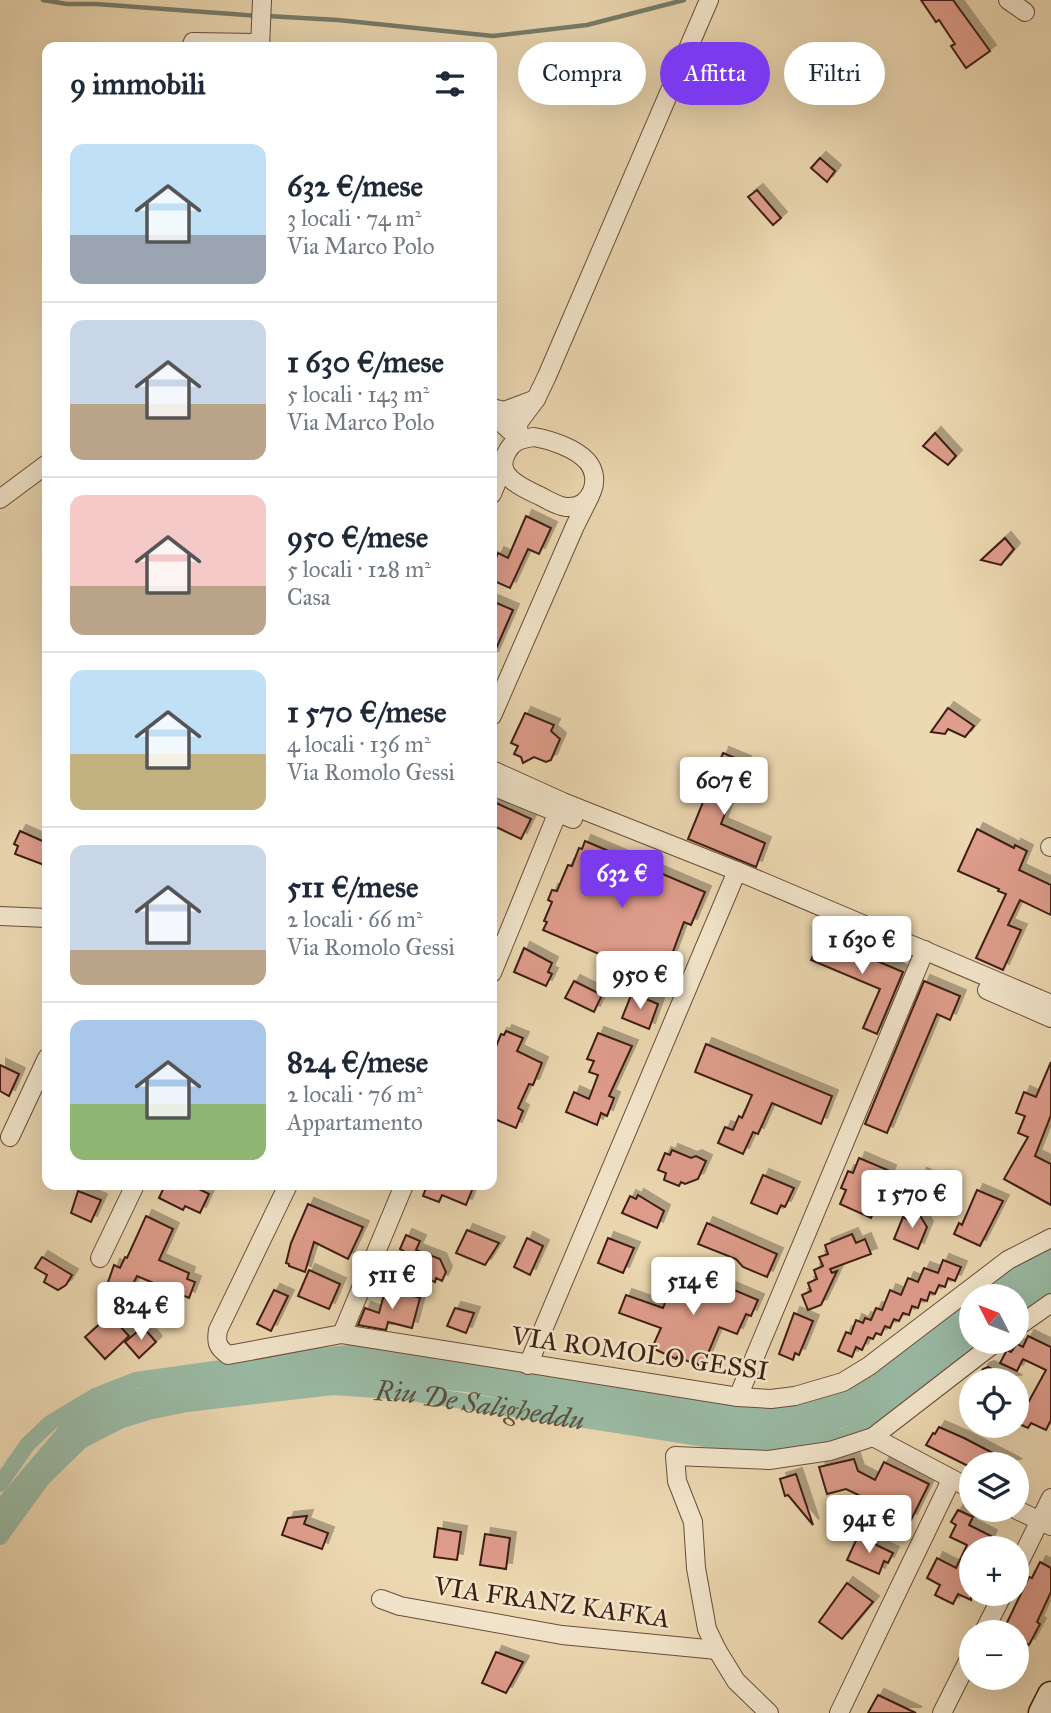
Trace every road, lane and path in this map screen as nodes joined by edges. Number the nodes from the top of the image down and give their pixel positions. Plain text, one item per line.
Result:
1 (262, 0) edge
2 (1008, 0) edge
3 (708, 2) edge
4 (1025, 12) dead end
5 (259, 42) edge
6 (536, 399) junction
7 (497, 409) edge
8 (497, 419) edge
9 (497, 436) edge
10 (519, 439) junction
11 (547, 439) junction
12 (504, 462) junction
13 (42, 468) edge
14 (497, 481) edge
15 (592, 493) junction
16 (0, 499) edge
17 (565, 507) junction
18 (575, 526) junction
19 (497, 705) edge
20 (497, 773) edge
21 (497, 788) edge
22 (560, 807) junction
23 (735, 876) junction
24 (0, 916) edge
25 (42, 918) edge
26 (922, 956) junction
27 (497, 962) edge
28 (1051, 1004) edge
29 (1051, 1018) edge
30 (42, 1069) edge
31 (10, 1137) dead end
32 (133, 1190) edge
33 (286, 1190) edge
34 (402, 1190) edge
35 (1051, 1238) edge
36 (100, 1258) dead end
37 (1051, 1303) edge
38 (1029, 1319) edge
39 (342, 1334) junction
40 (980, 1354) edge
41 (528, 1365) junction
42 (738, 1397) junction
43 (873, 1437) junction
44 (951, 1480) junction
45 (959, 1484) edge
46 (1051, 1498) edge
47 (1029, 1516) edge
48 (1046, 1524) edge
49 (1029, 1549) edge
50 (381, 1599) dead end
51 (717, 1650) junction
52 (959, 1680) edge
53 (1051, 1695) edge
54 (769, 1713) edge
55 (839, 1713) edge
56 (942, 1713) edge
57 (1042, 1713) edge

1 - 5 street
2 - 4 street
3 - 6 street
6 - 7 street
6 - 10 street
6 - 11 street
8 - 10 street
9 - 12 street
10 - 11 street
10 - 12 street
11 - 15 street
12 - 14 street
12 - 17 street
13 - 16 street
15 - 17 street
15 - 18 street
17 - 18 street
18 - 19 street
20 - 22 street
21 - 22 street
22 - 23 street
22 - 27 street
23 - 26 street
23 - 41 street
24 - 25 street
26 - 28 street
26 - 29 street
26 - 42 street
30 - 31 street
32 - 36 street
33 - 39 street, VIA ROMOLO GESSI
34 - 39 street
35 - 42 street, VIA ROMOLO GESSI
37 - 38 street
39 - 41 street, VIA ROMOLO GESSI
40 - 43 street
41 - 42 street, VIA ROMOLO GESSI
43 - 44 street
43 - 51 street
44 - 45 street
44 - 55 street
46 - 48 street
47 - 48 street
48 - 49 street
50 - 51 street, VIA FRANZ KAFKA
51 - 54 street
52 - 56 street
53 - 57 main road

